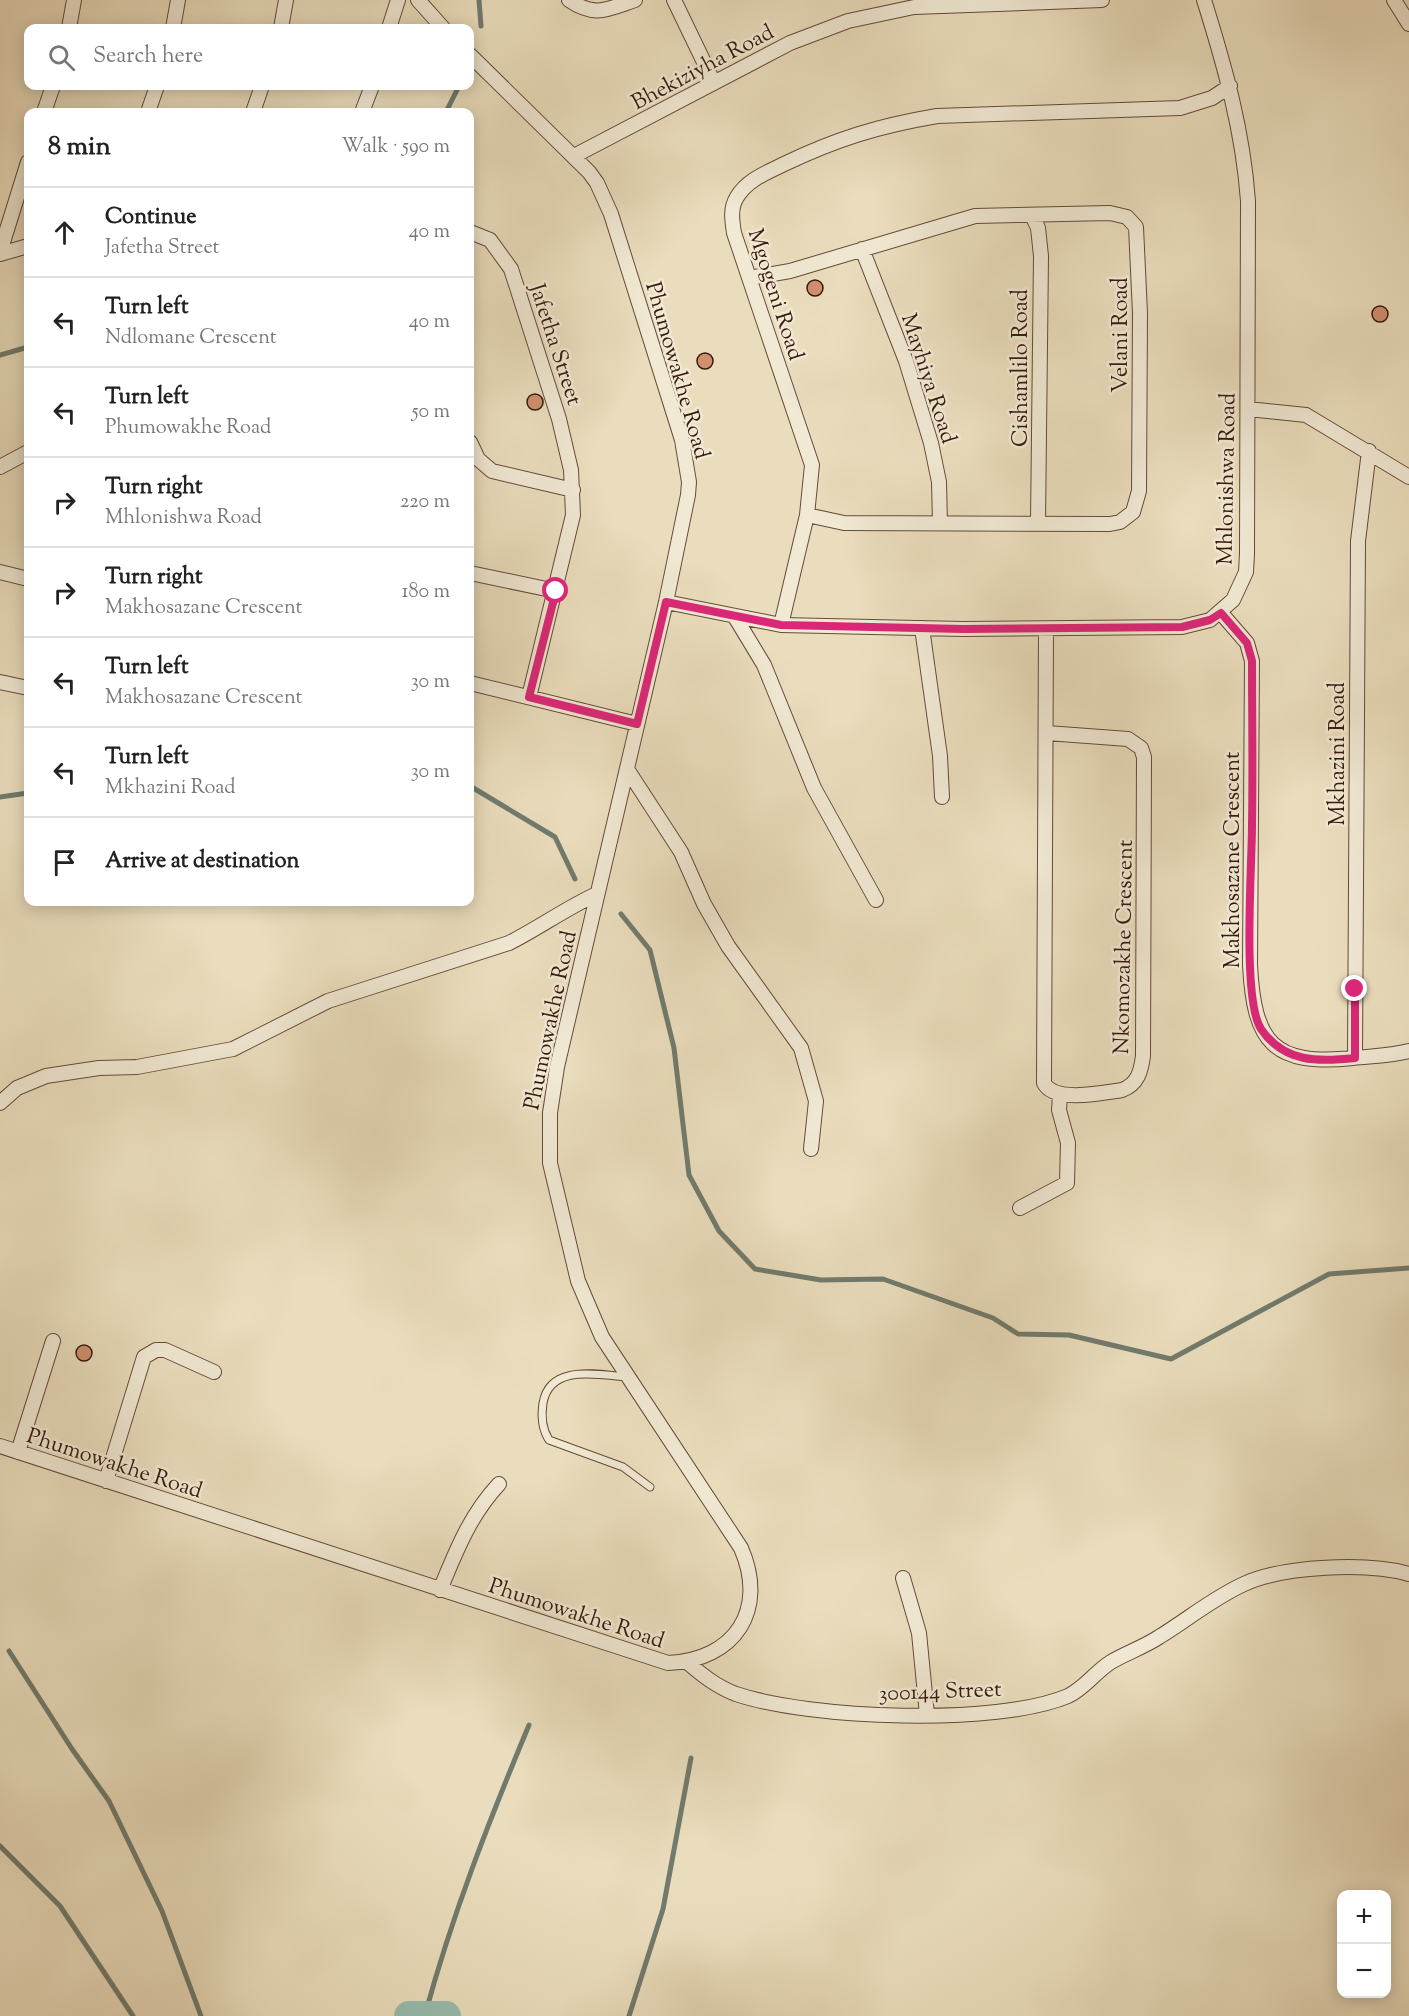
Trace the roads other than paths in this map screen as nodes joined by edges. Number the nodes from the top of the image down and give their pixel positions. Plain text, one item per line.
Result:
1 (74, 0) edge
2 (178, 0) edge
3 (286, 0) edge
4 (398, 0) edge
5 (418, 0) edge
6 (569, 0) edge
7 (635, 0) edge
8 (674, 0) edge
9 (1102, 0) edge
10 (1204, 0) edge
11 (1394, 0) edge
12 (914, 4) edge
13 (70, 24) edge
14 (174, 24) edge
15 (282, 24) edge
16 (390, 24) edge
17 (439, 24) edge
18 (1409, 24) edge
19 (474, 59) edge
20 (714, 83) junction
21 (1230, 86) junction
22 (52, 90) edge
23 (156, 90) edge
24 (261, 90) edge
25 (370, 90) edge
26 (45, 108) edge
27 (149, 108) edge
28 (254, 108) edge
29 (364, 108) edge
30 (574, 156) junction
31 (24, 175) edge
32 (1032, 215) junction
33 (474, 234) edge
34 (24, 247) edge
35 (862, 249) junction
36 (0, 253) edge
37 (749, 278) junction
38 (1248, 409) junction
39 (474, 450) edge
40 (1369, 451) junction
41 (24, 454) edge
42 (0, 467) edge
43 (1409, 477) edge
44 (573, 490) junction
45 (807, 515) junction
46 (940, 523) junction
47 (1038, 524) junction
48 (0, 572) edge
49 (474, 574) edge
50 (24, 578) edge
51 (556, 591) junction
52 (666, 602) junction
53 (1221, 613) junction
54 (735, 616) junction
55 (781, 625) junction
56 (922, 628) junction
57 (1046, 629) junction
58 (0, 682) edge
59 (474, 684) edge
60 (24, 687) edge
61 (529, 697) junction
62 (637, 724) junction
63 (1047, 733) junction
64 (627, 769) junction
65 (942, 797) dead end
66 (597, 894) junction
67 (876, 900) dead end
68 (1409, 1052) edge
69 (1355, 1058) junction
70 (1060, 1095) junction
71 (0, 1103) edge
72 (811, 1149) dead end
73 (1020, 1208) dead end
74 (53, 1341) dead end
75 (214, 1372) dead end
76 (628, 1377) junction
77 (0, 1446) edge
78 (18, 1452) junction
79 (106, 1481) junction
80 (499, 1484) dead end
81 (650, 1487) dead end
82 (1409, 1574) edge
83 (903, 1578) dead end
84 (440, 1590) junction
85 (687, 1662) junction
86 (927, 1715) junction

1 - 13 street
2 - 14 street
3 - 15 street
4 - 16 street
5 - 17 street
6 - 7 street
8 - 20 street
9 - 12 street, Bhekiziyha Road
10 - 21 street, Mhlonishwa Road
11 - 18 street
12 - 20 street, Bhekiziyha Road
19 - 30 street, Phumowakhe Road
20 - 30 street, Bhekiziyha Road
21 - 37 street, Mgogeni Road
21 - 38 street, Mhlonishwa Road
22 - 26 street
23 - 27 street
24 - 28 street
25 - 29 street
30 - 52 street, Phumowakhe Road
31 - 36 street
32 - 35 street, Velani Road
32 - 47 street, Cishamlilo Road
32 - 47 street, Velani Road
33 - 44 street, Jafetha Street
34 - 36 street
35 - 37 street, Velani Road
35 - 46 street, Mayhiya Road
37 - 45 street, Mgogeni Road
38 - 40 street
38 - 53 street, Mhlonishwa Road
39 - 44 street
40 - 43 street
40 - 69 street, Mkhazini Road
41 - 42 street
44 - 51 street, Jafetha Street
45 - 46 street, Velani Road
45 - 55 street, Mgogeni Road
46 - 47 street, Velani Road
48 - 50 street
49 - 51 street
51 - 61 street, Jafetha Street
52 - 54 street
52 - 62 street, Phumowakhe Road
53 - 57 street
53 - 69 street, Makhosazane Crescent
54 - 55 street
54 - 67 street
55 - 56 street
56 - 57 street
56 - 65 street
57 - 63 street
58 - 60 street
59 - 61 street
61 - 62 street
62 - 64 street, Phumowakhe Road
63 - 70 street
63 - 70 street, Nkomozakhe Crescent
64 - 66 street, Phumowakhe Road
64 - 72 street
66 - 71 street
66 - 76 street, Phumowakhe Road
68 - 69 street, Makhosazane Crescent
70 - 73 street
74 - 78 street
75 - 79 street
76 - 81 lane
76 - 85 street, Phumowakhe Road
77 - 78 street, Phumowakhe Road
78 - 79 street, Phumowakhe Road
79 - 84 street, Phumowakhe Road
80 - 84 street
82 - 86 street, 300144 Street
83 - 86 street
84 - 85 street, Phumowakhe Road
85 - 86 street, 300144 Street

